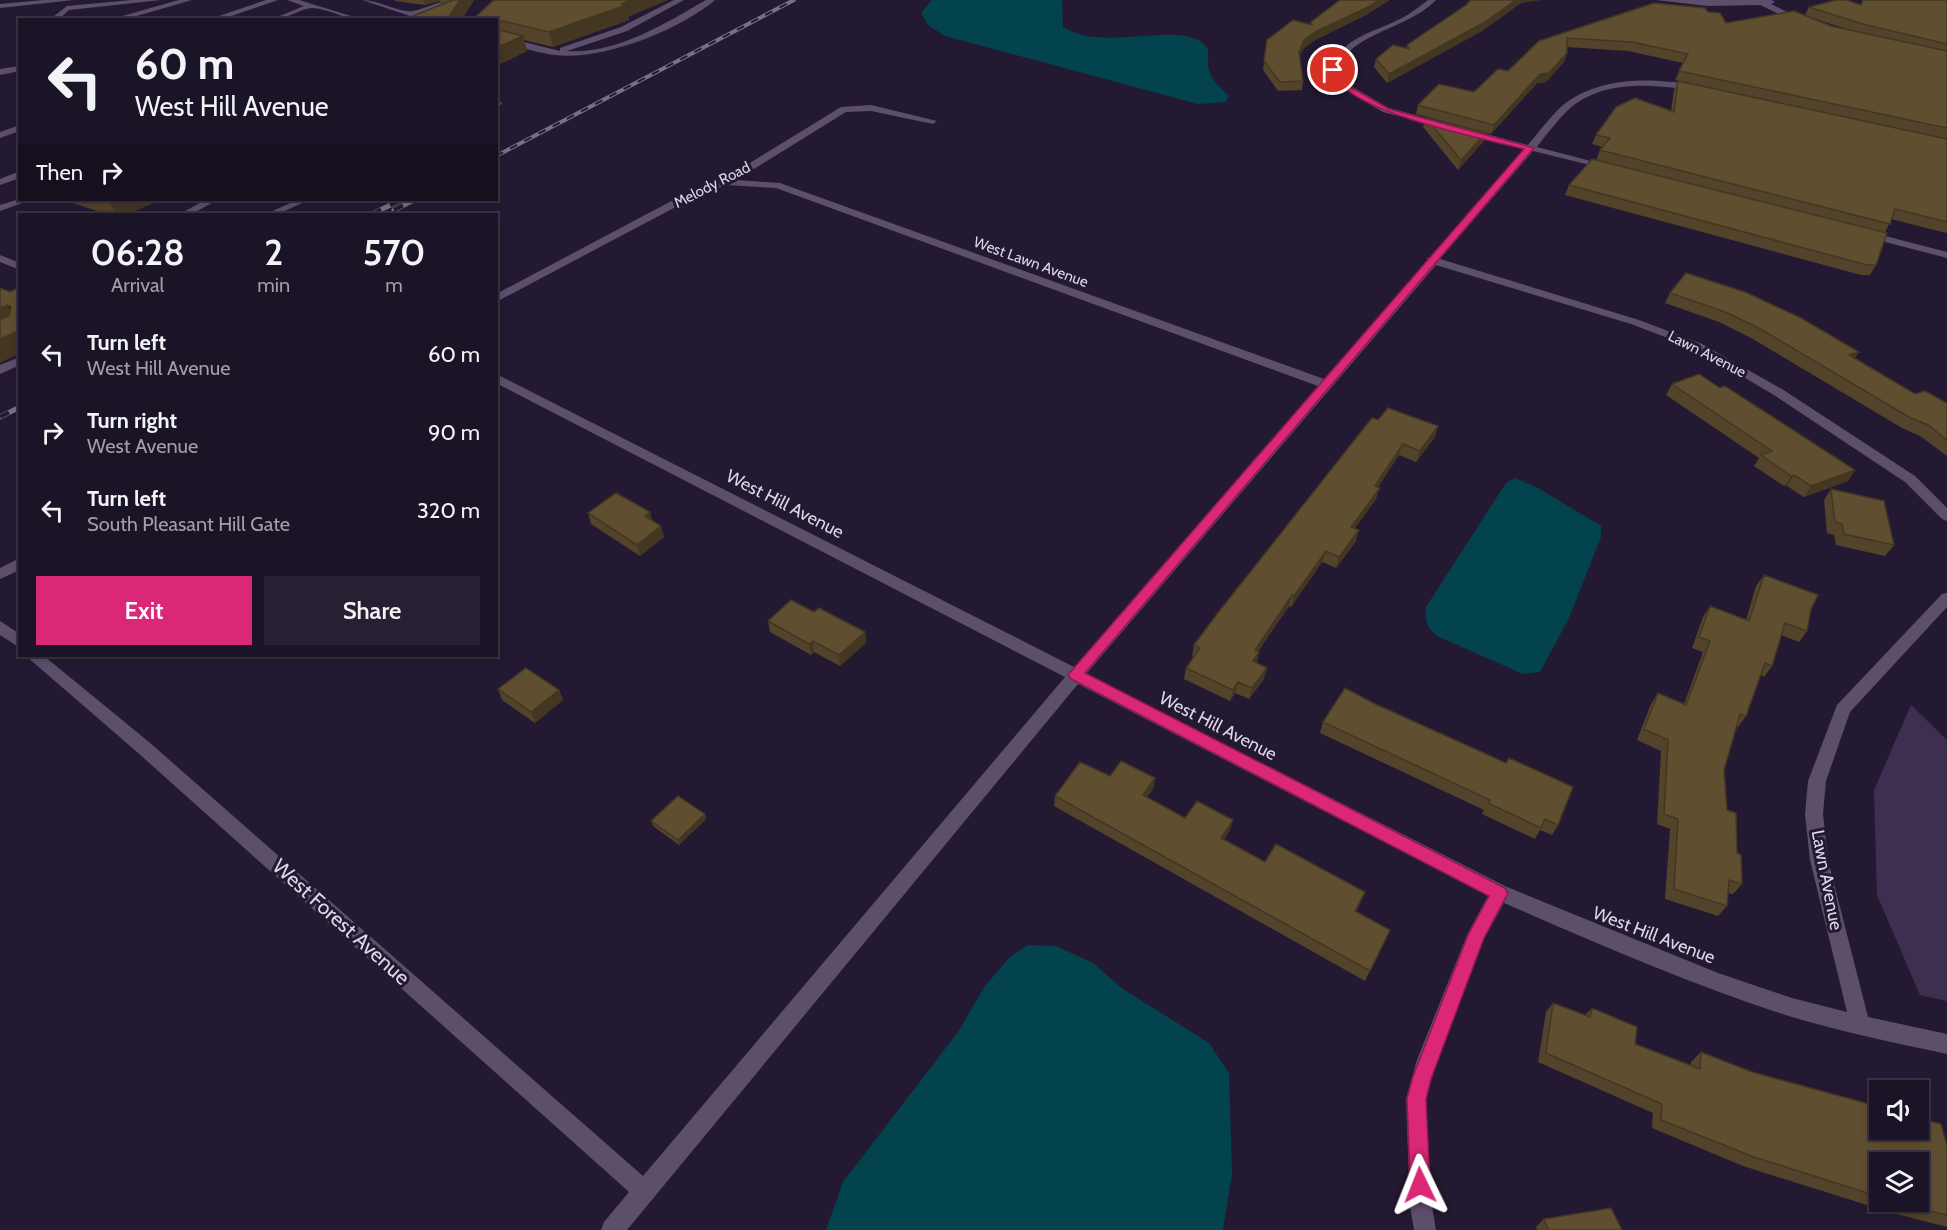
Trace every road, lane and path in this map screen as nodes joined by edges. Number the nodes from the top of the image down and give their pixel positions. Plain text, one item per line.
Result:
1 (70, 0) edge
2 (157, 0) edge
3 (188, 0) edge
4 (274, 0) edge
5 (291, 0) edge
6 (366, 0) edge
7 (451, 0) edge
8 (680, 0) edge
9 (711, 0) edge
10 (1432, 0) edge
11 (1659, 0) edge
12 (1779, 0) edge
13 (23, 2) edge
14 (1763, 3) junction
15 (0, 6) edge
16 (311, 6) junction
17 (411, 14) junction
18 (54, 18) edge
19 (120, 18) edge
20 (217, 18) edge
21 (279, 18) edge
22 (353, 18) edge
23 (425, 18) edge
24 (1814, 26) edge
25 (498, 38) edge
26 (555, 53) junction
27 (18, 68) edge
28 (1625, 71) dead end
29 (0, 72) edge
30 (1639, 84) junction
31 (1703, 90) edge
32 (933, 121) dead end
33 (18, 129) edge
34 (0, 135) edge
35 (1529, 148) junction
36 (1622, 172) edge
37 (18, 175) edge
38 (0, 182) edge
39 (725, 182) junction
40 (22, 201) edge
41 (210, 201) edge
42 (302, 201) edge
43 (1, 209) edge
44 (187, 213) edge
45 (274, 213) edge
46 (18, 214) edge
47 (1854, 231) edge
48 (1947, 255) edge
49 (0, 258) edge
50 (1431, 260) junction
51 (18, 266) edge
52 (498, 298) edge
53 (18, 361) edge
54 (0, 370) edge
55 (498, 379) edge
56 (1325, 384) junction
57 (1947, 516) edge
58 (18, 564) edge
59 (0, 574) edge
60 (1947, 598) edge
61 (0, 627) edge
62 (18, 641) edge
63 (35, 657) edge
64 (1076, 675) junction
65 (1500, 893) junction
66 (1860, 1026) junction
67 (1947, 1044) edge
68 (645, 1192) junction
69 (612, 1230) edge
70 (1425, 1230) edge

1 - 13 street
2 - 18 street
3 - 19 street
4 - 20 street
5 - 16 street
6 - 17 street
7 - 17 street
8 - 26 street
9 - 26 street
10 - 35 street
11 - 14 street
12 - 14 street
13 - 15 street
14 - 24 street
16 - 21 street
16 - 22 street
17 - 23 street
25 - 26 street
27 - 29 street
28 - 30 street
30 - 31 street
30 - 35 street
32 - 39 street, Melody Road
33 - 34 street
35 - 36 street
35 - 50 street
37 - 38 street
39 - 52 street, Melody Road
39 - 56 street, West Lawn Avenue
40 - 43 street
41 - 44 street
42 - 45 street
43 - 46 street
47 - 48 street
49 - 51 street
50 - 56 street
50 - 57 street, Lawn Avenue
53 - 54 street
55 - 64 street, West Hill Avenue
56 - 64 street
58 - 59 street
60 - 66 street, Lawn Avenue
61 - 62 street
63 - 68 street, West Forest Avenue
64 - 65 street, West Hill Avenue
64 - 68 street
65 - 66 street, West Hill Avenue
65 - 70 street
66 - 67 street, West Hill Avenue
68 - 69 street

